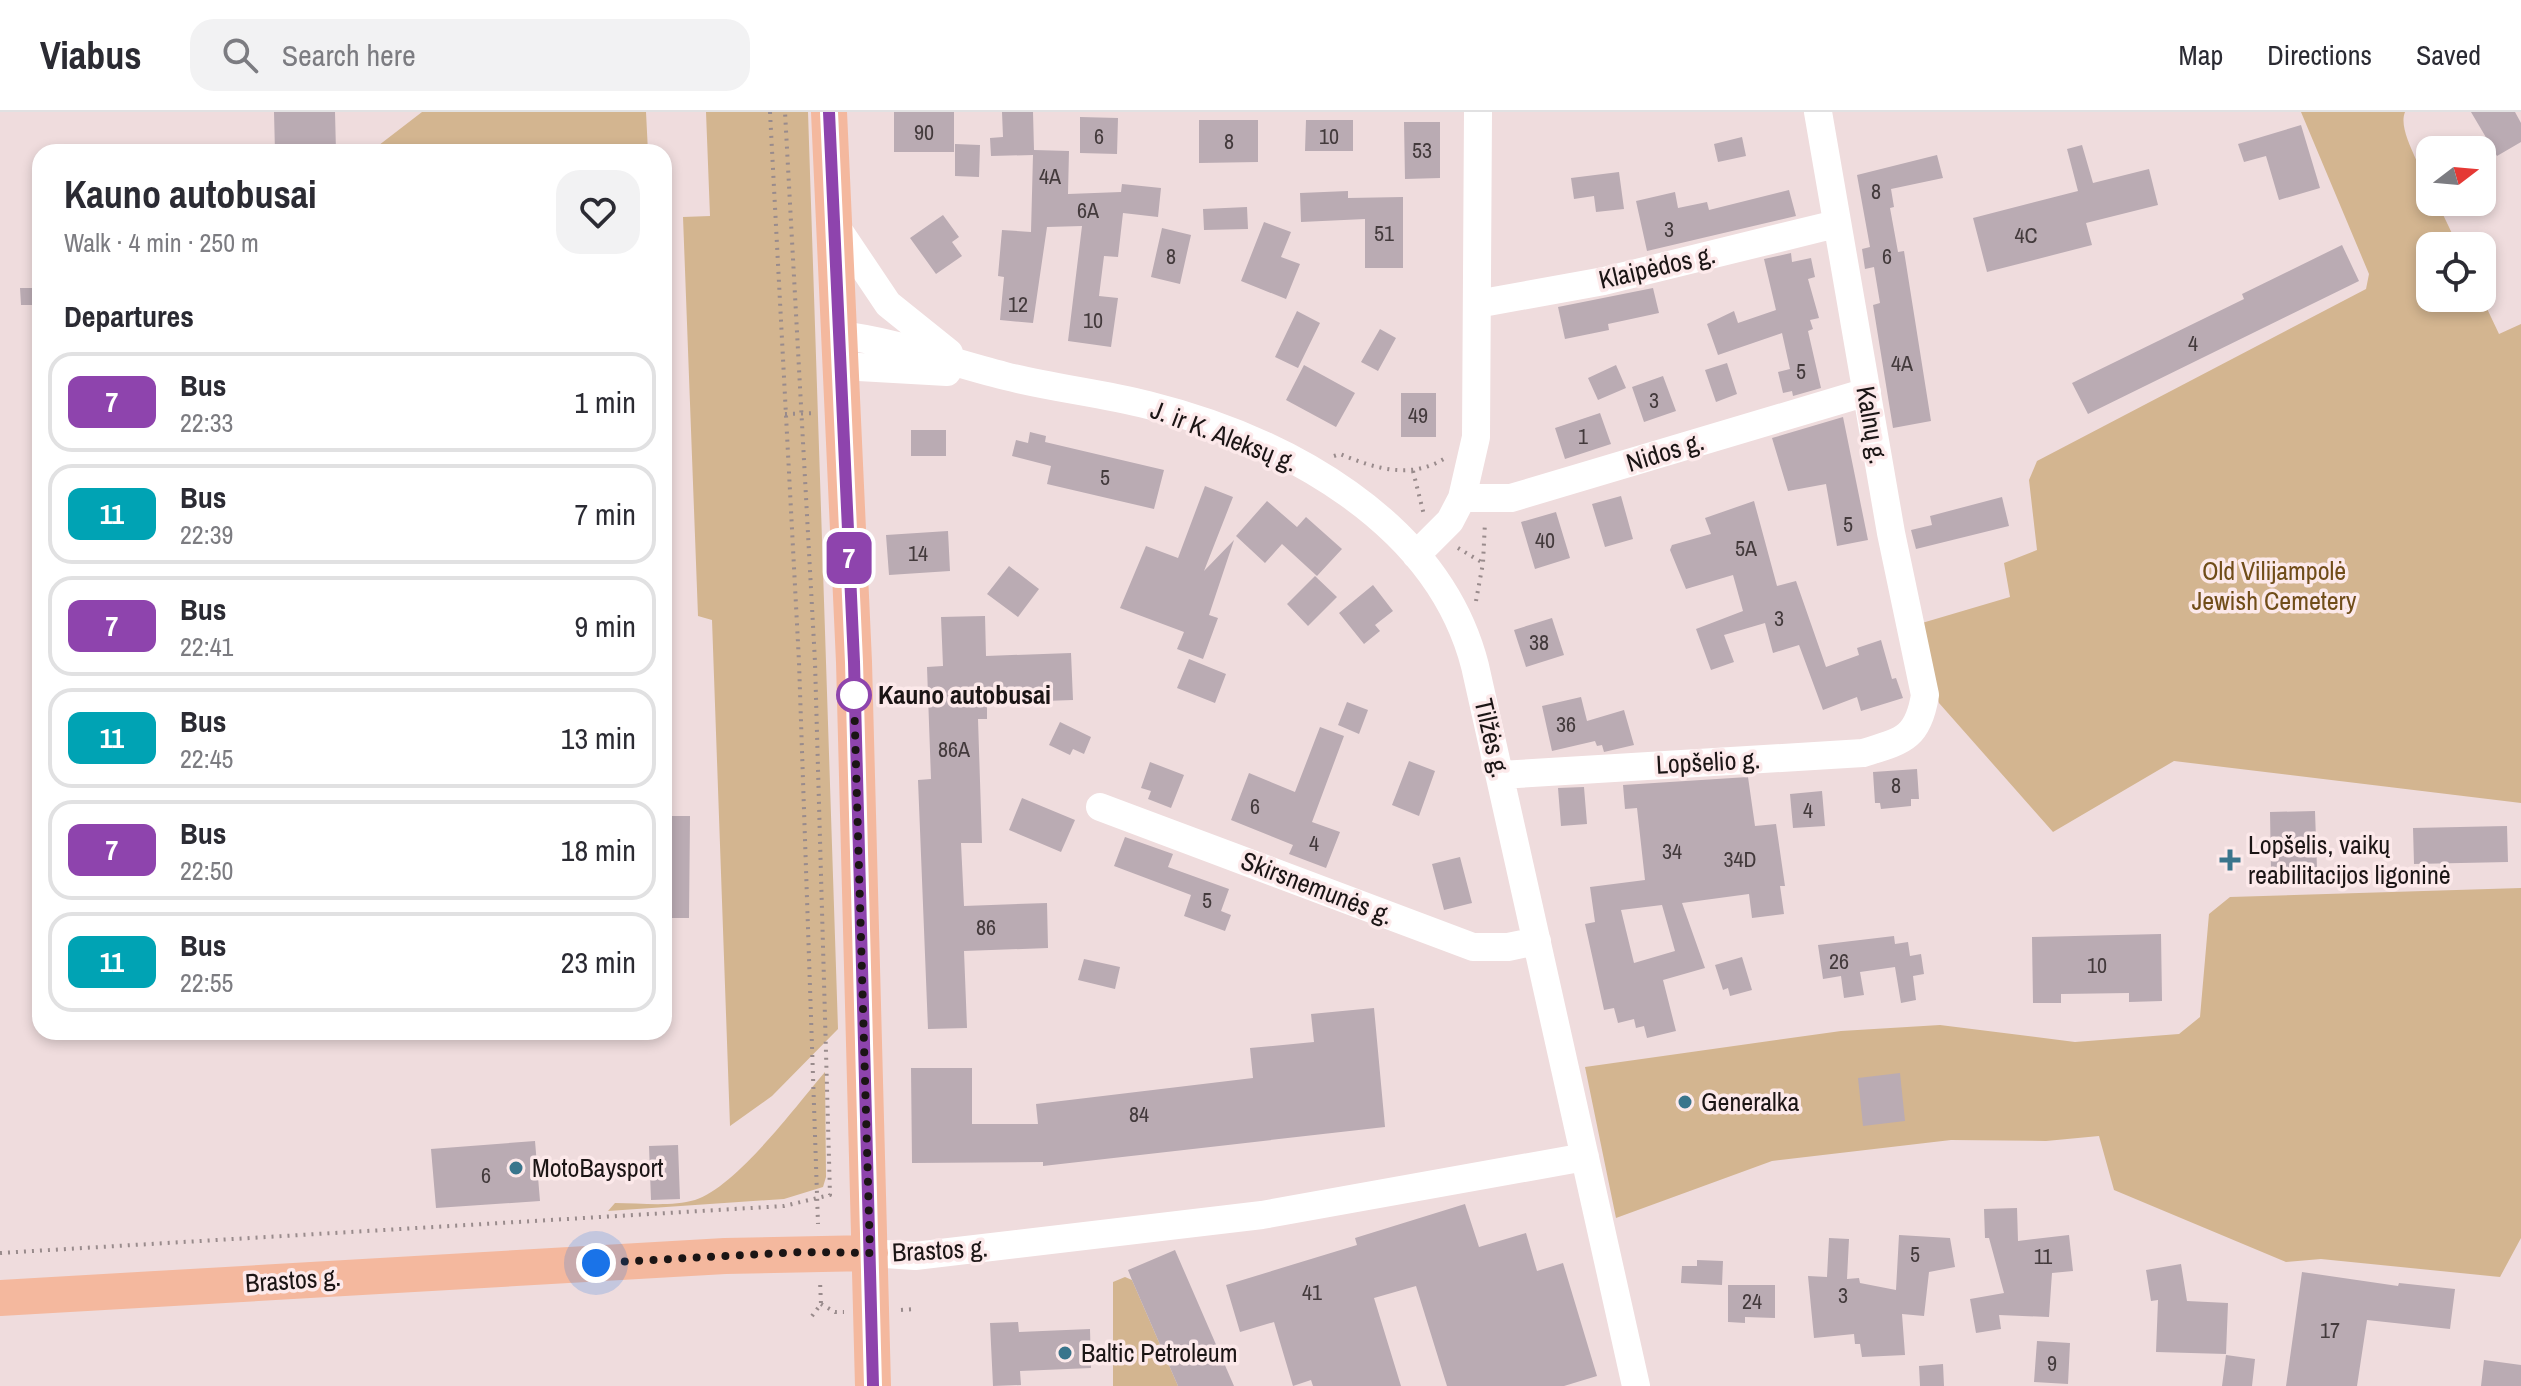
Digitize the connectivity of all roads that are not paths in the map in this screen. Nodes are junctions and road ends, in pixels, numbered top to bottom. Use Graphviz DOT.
graph roads {
  1 [pos="829,112"];
  2 [pos="1478,112"];
  3 [pos="1818,112"];
  4 [pos="1836,224"];
  5 [pos="835,225"];
  6 [pos="1477,304"];
  7 [pos="840,351"];
  8 [pos="962,363"];
  9 [pos="1004,376"];
  10 [pos="1867,392"];
  11 [pos="1474,498"];
  12 [pos="1416,555"];
  13 [pos="1912,734"];
  14 [pos="1500,775"];
  15 [pos="1100,807"];
  16 [pos="1537,941"];
  17 [pos="1585,1157"];
  18 [pos="870,1253"];
  19 [pos="0,1298"];
  20 [pos="873,1386"];
  21 [pos="1636,1386"];
  1 -- 5 [label="main road"];
  2 -- 6 [label="street"];
  3 -- 4 [label="street, Kalnų g."];
  4 -- 6 [label="street, Klaipėdos g."];
  4 -- 10 [label="street, Kalnų g."];
  5 -- 7 [label="main road"];
  5 -- 8 [label="street, J. ir K. Aleksų g."];
  6 -- 11 [label="street"];
  7 -- 8 [label="street, J. ir K. Aleksų g."];
  7 -- 9 [label="street, J. ir K. Aleksų g."];
  7 -- 18 [label="main road"];
  8 -- 9 [label="street, J. ir K. Aleksų g."];
  9 -- 12 [label="street, J. ir K. Aleksų g."];
  10 -- 11 [label="street, Nidos g."];
  10 -- 13 [label="street, Kalnų g."];
  11 -- 12 [label="street"];
  12 -- 14 [label="street, Tilžės g."];
  13 -- 14 [label="street, Lopšelio g."];
  14 -- 16 [label="street, Tilžės g."];
  15 -- 16 [label="street, Skirsnemunės g."];
  16 -- 17 [label="street, Tilžės g."];
  17 -- 18 [label="street, Brastos g."];
  17 -- 21 [label="street, Tilžės g."];
  18 -- 19 [label="main road, Brastos g."];
  18 -- 20 [label="main road"];
}
